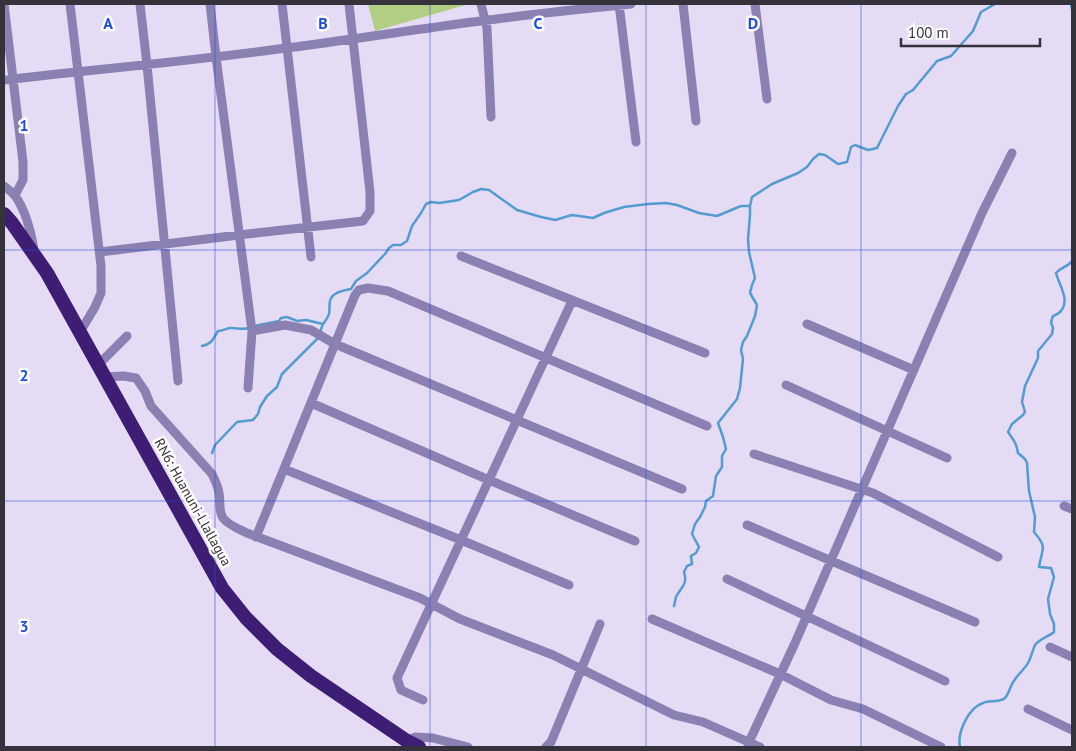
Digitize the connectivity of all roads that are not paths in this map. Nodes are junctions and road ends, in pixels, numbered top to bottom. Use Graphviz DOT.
graph roads {
  1 [pos="4,4"];
  2 [pos="70,4"];
  3 [pos="140,4"];
  4 [pos="210,4"];
  5 [pos="282,4"];
  6 [pos="349,4"];
  7 [pos="482,4"];
  8 [pos="620,4"];
  9 [pos="631,4"];
  10 [pos="683,4"];
  11 [pos="755,4"];
  12 [pos="485,20"];
  13 [pos="352,38"];
  14 [pos="287,48"];
  15 [pos="216,57"];
  16 [pos="147,65"];
  17 [pos="78,71"];
  18 [pos="8,79"];
  19 [pos="766,98"];
  20 [pos="491,116"];
  21 [pos="696,121"];
  22 [pos="636,142"];
  23 [pos="1012,154"];
  24 [pos="4,186"];
  25 [pos="15,195"];
  26 [pos="4,214"];
  27 [pos="308,227"];
  28 [pos="239,235"];
  29 [pos="165,244"];
  30 [pos="100,252"];
  31 [pos="35,255"];
  32 [pos="460,256"];
  33 [pos="311,257"];
  34 [pos="572,301"];
  35 [pos="807,324"];
  36 [pos="252,331"];
  37 [pos="80,332"];
  38 [pos="127,336"];
  39 [pos="335,344"];
  40 [pos="705,353"];
  41 [pos="545,357"];
  42 [pos="914,370"];
  43 [pos="102,371"];
  44 [pos="178,381"];
  45 [pos="786,385"];
  46 [pos="248,388"];
  47 [pos="311,403"];
  48 [pos="517,420"];
  49 [pos="707,426"];
  50 [pos="887,431"];
  51 [pos="754,454"];
  52 [pos="947,458"];
  53 [pos="284,469"];
  54 [pos="489,480"];
  55 [pos="682,489"];
  56 [pos="862,489"];
  57 [pos="746,525"];
  58 [pos="256,537"];
  59 [pos="461,540"];
  60 [pos="635,541"];
  61 [pos="998,557"];
  62 [pos="831,560"];
  63 [pos="727,579"];
  64 [pos="570,585"];
  65 [pos="431,604"];
  66 [pos="807,616"];
  67 [pos="652,619"];
  68 [pos="975,622"];
  69 [pos="600,624"];
  70 [pos="1050,647"];
  71 [pos="1072,657"];
  72 [pos="581,669"];
  73 [pos="780,674"];
  74 [pos="945,681"];
  75 [pos="423,700"];
  76 [pos="1028,709"];
  77 [pos="1072,730"];
  78 [pos="413,744"];
  79 [pos="748,744"];
  80 [pos="468,747"];
  81 [pos="546,747"];
  82 [pos="760,747"];
  83 [pos="941,747"];
  1 -- 18 [label="street"];
  2 -- 17 [label="street"];
  3 -- 16 [label="street"];
  4 -- 15 [label="street"];
  5 -- 14 [label="street"];
  6 -- 13 [label="street"];
  7 -- 12 [label="street"];
  8 -- 9 [label="street"];
  8 -- 12 [label="street"];
  8 -- 22 [label="street"];
  10 -- 21 [label="street"];
  11 -- 19 [label="street"];
  12 -- 13 [label="street"];
  12 -- 20 [label="street"];
  13 -- 14 [label="street"];
  13 -- 27 [label="street"];
  14 -- 15 [label="street"];
  14 -- 27 [label="street"];
  15 -- 16 [label="street"];
  15 -- 28 [label="street"];
  16 -- 17 [label="street"];
  16 -- 29 [label="street"];
  17 -- 18 [label="street"];
  17 -- 30 [label="street"];
  18 -- 25 [label="street"];
  23 -- 42 [label="street"];
  24 -- 25 [label="street"];
  25 -- 31 [label="street"];
  26 -- 31 [label="highway, RN6: Huanuni-Llallagua"];
  27 -- 28 [label="street"];
  27 -- 33 [label="street"];
  28 -- 29 [label="street"];
  28 -- 36 [label="street"];
  29 -- 30 [label="street"];
  29 -- 44 [label="street"];
  30 -- 37 [label="street"];
  31 -- 37 [label="highway, RN6: Huanuni-Llallagua"];
  32 -- 34 [label="street"];
  34 -- 40 [label="street"];
  34 -- 41 [label="street"];
  35 -- 42 [label="street"];
  36 -- 39 [label="street"];
  36 -- 46 [label="street"];
  37 -- 43 [label="highway, RN6: Huanuni-Llallagua"];
  38 -- 43 [label="street"];
  39 -- 41 [label="street"];
  39 -- 47 [label="street"];
  39 -- 48 [label="street"];
  41 -- 48 [label="street"];
  41 -- 49 [label="street"];
  42 -- 50 [label="street"];
  43 -- 58 [label="street"];
  43 -- 78 [label="highway, RN6: Huanuni-Llallagua"];
  45 -- 50 [label="street"];
  47 -- 53 [label="street"];
  47 -- 54 [label="street"];
  48 -- 54 [label="street"];
  48 -- 55 [label="street"];
  50 -- 52 [label="street"];
  50 -- 56 [label="street"];
  51 -- 56 [label="street"];
  53 -- 58 [label="street"];
  53 -- 59 [label="street"];
  54 -- 59 [label="street"];
  54 -- 60 [label="street"];
  56 -- 61 [label="street"];
  56 -- 62 [label="street"];
  57 -- 62 [label="street"];
  58 -- 65 [label="street"];
  59 -- 64 [label="street"];
  59 -- 65 [label="street"];
  62 -- 66 [label="street"];
  62 -- 68 [label="street"];
  63 -- 66 [label="street"];
  65 -- 72 [label="street"];
  65 -- 75 [label="street"];
  66 -- 73 [label="street"];
  66 -- 74 [label="street"];
  67 -- 73 [label="street"];
  69 -- 72 [label="street"];
  70 -- 71 [label="street"];
  72 -- 79 [label="street"];
  72 -- 81 [label="street"];
  73 -- 79 [label="street"];
  73 -- 83 [label="street"];
  76 -- 77 [label="street"];
  78 -- 80 [label="street"];
  79 -- 82 [label="street"];
}
